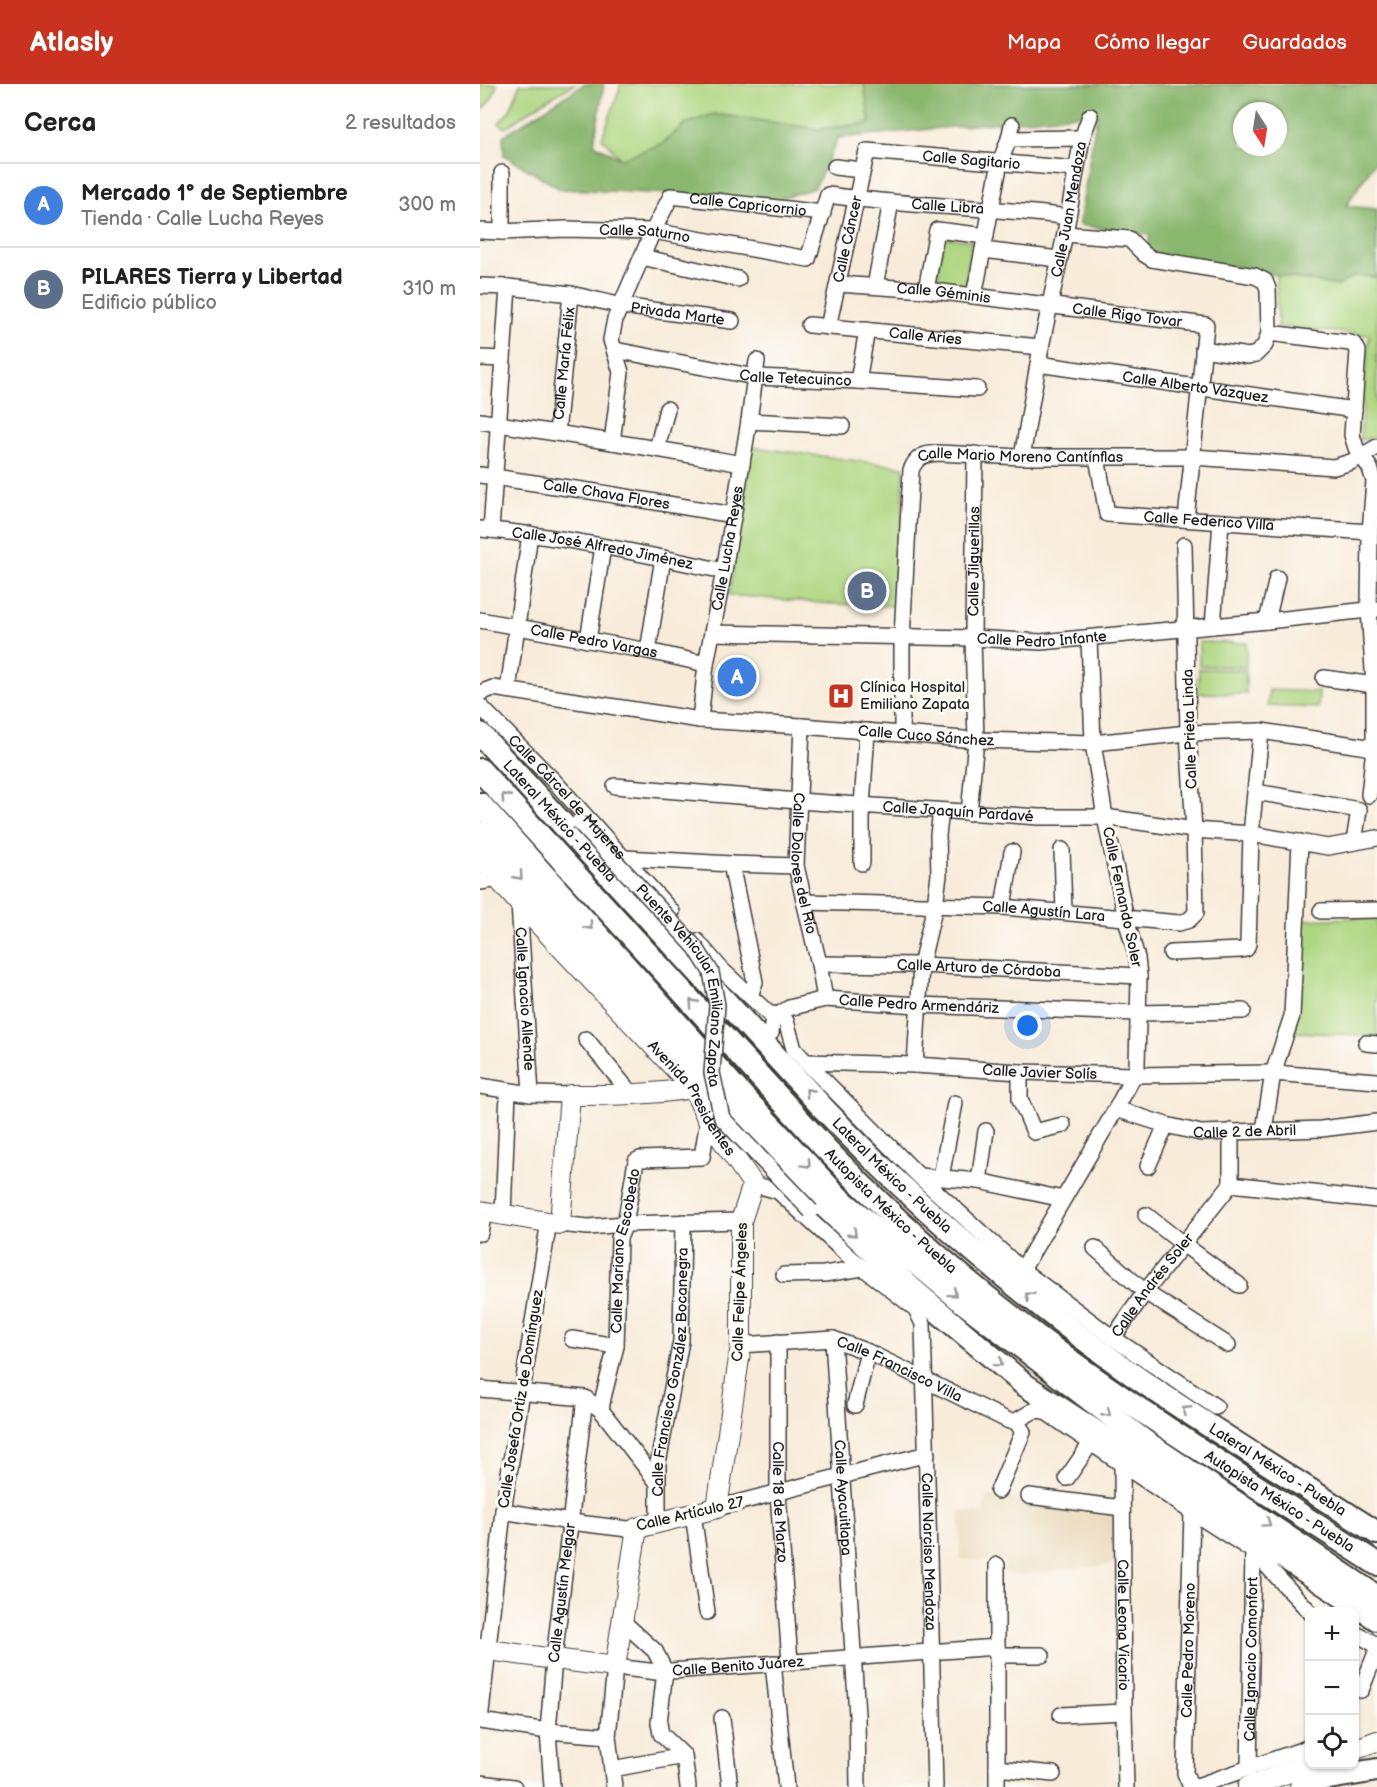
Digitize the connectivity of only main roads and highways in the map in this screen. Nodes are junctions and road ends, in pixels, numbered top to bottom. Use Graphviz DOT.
graph roads {
  1 [pos="480,734"];
  2 [pos="480,770"];
  3 [pos="480,804"];
  4 [pos="480,833"];
  5 [pos="480,858"];
  6 [pos="490,880"];
  7 [pos="693,1088"];
  8 [pos="753,1184"];
  9 [pos="489,1212"];
  10 [pos="717,1508"];
  11 [pos="1377,1533"];
  12 [pos="1288,1560"];
  13 [pos="1377,1564"];
  14 [pos="1377,1597"];
  15 [pos="1344,1607"];
  16 [pos="1359,1618"];
  17 [pos="1377,1619"];
  18 [pos="1377,1631"];
  19 [pos="484,1650"];
  20 [pos="615,1666"];
  21 [pos="1377,1741"];
  22 [pos="1359,1748"];
  23 [pos="1377,1762"];
  24 [pos="1377,1770"];
  25 [pos="1321,1771"];
  26 [pos="1248,1778"];
  27 [pos="1300,1787"];
  11 -- 1 [label="highway, Lateral México - Puebla, one-way"];
  13 -- 2 [label="highway, Autopista México - Puebla, one-way"];
  3 -- 14 [label="highway, Autopista México - Puebla, one-way"];
  4 -- 12 [label="highway, one-way"];
  5 -- 6 [label="main road, Avenida Presidentes"];
  6 -- 7 [label="main road, Avenida Presidentes"];
  7 -- 8 [label="main road, Avenida Presidentes"];
  7 -- 9 [label="main road, Calle Josefa Ortiz de Domínguez"];
  8 -- 10 [label="main road, Calle Felipe Ángeles"];
  10 -- 20 [label="main road, Calle Artículo 27"];
  12 -- 15 [label="main road"];
  12 -- 17 [label="highway"];
  16 -- 18 [label="main road"];
  19 -- 20 [label="main road, Calle Benito Juárez"];
  21 -- 22 [label="main road"];
  23 -- 25 [label="main road"];
  24 -- 25 [label="highway"];
  25 -- 26 [label="main road"];
  25 -- 27 [label="main road"];
}
